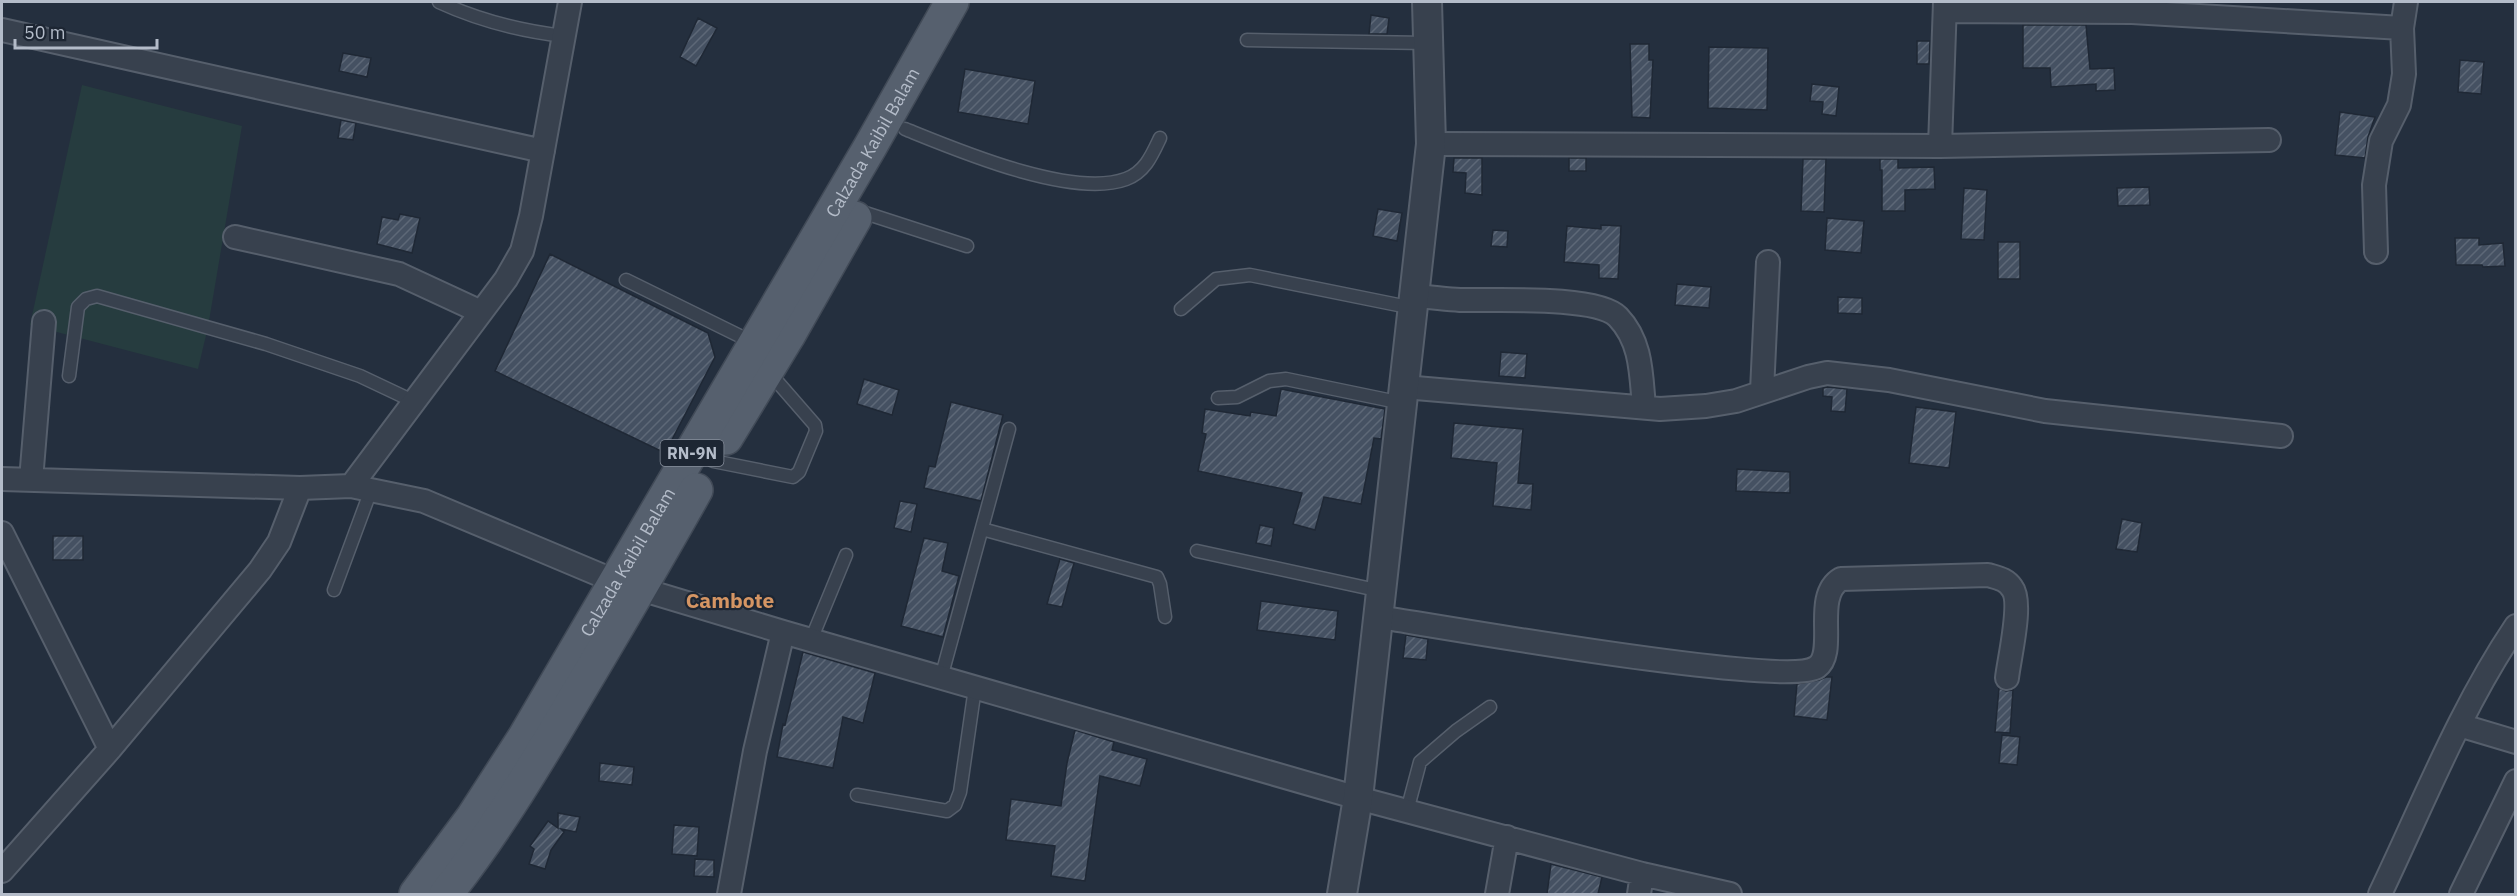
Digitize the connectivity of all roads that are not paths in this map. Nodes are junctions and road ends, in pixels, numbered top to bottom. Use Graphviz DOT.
graph roads {
  1 [pos="439,2"];
  2 [pos="570,2"];
  3 [pos="952,2"];
  4 [pos="977,2"];
  5 [pos="1427,2"];
  6 [pos="2406,2"];
  7 [pos="1946,6"];
  8 [pos="2402,28"];
  9 [pos="2,30"];
  10 [pos="564,36"];
  11 [pos="1247,40"];
  12 [pos="1427,43"];
  13 [pos="905,129"];
  14 [pos="1160,138"];
  15 [pos="2270,140"];
  16 [pos="1431,144"];
  17 [pos="1940,146"];
  18 [pos="543,151"];
  19 [pos="859,212"];
  20 [pos="235,237"];
  21 [pos="967,246"];
  22 [pos="2376,252"];
  23 [pos="1768,262"];
  24 [pos="626,280"];
  25 [pos="1414,302"];
  26 [pos="1181,309"];
  27 [pos="481,312"];
  28 [pos="44,322"];
  29 [pos="762,357"];
  30 [pos="69,376"];
  31 [pos="1762,392"];
  32 [pos="1403,395"];
  33 [pos="1218,398"];
  34 [pos="415,402"];
  35 [pos="1644,407"];
  36 [pos="1009,429"];
  37 [pos="2281,435"];
  38 [pos="713,460"];
  39 [pos="2,479"];
  40 [pos="32,480"];
  41 [pos="300,488"];
  42 [pos="361,488"];
  43 [pos="982,529"];
  44 [pos="2,533"];
  45 [pos="1197,551"];
  46 [pos="846,555"];
  47 [pos="628,585"];
  48 [pos="334,590"];
  49 [pos="1380,604"];
  50 [pos="1165,616"];
  51 [pos="2516,626"];
  52 [pos="783,632"];
  53 [pos="811,640"];
  54 [pos="941,678"];
  55 [pos="2007,678"];
  56 [pos="975,688"];
  57 [pos="1490,707"];
  58 [pos="2459,725"];
  59 [pos="2516,742"];
  60 [pos="110,749"];
  61 [pos="2516,781"];
  62 [pos="857,795"];
  63 [pos="1358,798"];
  64 [pos="1407,811"];
  65 [pos="1507,837"];
  66 [pos="2,871"];
  67 [pos="1640,884"];
  68 [pos="416,894"];
  69 [pos="446,894"];
  70 [pos="729,894"];
  71 [pos="1342,894"];
  72 [pos="1497,894"];
  73 [pos="1730,894"];
  74 [pos="2380,894"];
  75 [pos="2461,894"];
  1 -- 10 [label="lane"];
  2 -- 10 [label="street"];
  3 -- 29 [label="main road, Calzada Kaibil Balam / RN-9N"];
  4 -- 13 [label="main road, Calzada Kaibil Balam / RN-9N"];
  5 -- 12 [label="street"];
  6 -- 8 [label="street"];
  7 -- 8 [label="street"];
  7 -- 17 [label="street"];
  8 -- 22 [label="street"];
  9 -- 18 [label="street"];
  10 -- 18 [label="street"];
  11 -- 12 [label="lane"];
  12 -- 16 [label="street"];
  13 -- 14 [label="lane"];
  13 -- 19 [label="main road, Calzada Kaibil Balam / RN-9N"];
  15 -- 17 [label="street"];
  16 -- 17 [label="street"];
  16 -- 25 [label="street"];
  18 -- 27 [label="street"];
  19 -- 21 [label="lane"];
  19 -- 29 [label="main road, Calzada Kaibil Balam / RN-9N"];
  20 -- 27 [label="street"];
  23 -- 31 [label="street"];
  24 -- 29 [label="lane"];
  25 -- 26 [label="lane"];
  25 -- 32 [label="street"];
  25 -- 35 [label="street"];
  27 -- 34 [label="street"];
  28 -- 40 [label="street"];
  29 -- 38 [label="main road, Calzada Kaibil Balam / RN-9N"];
  29 -- 38 [label="lane"];
  29 -- 47 [label="main road, Calzada Kaibil Balam / RN-9N"];
  30 -- 34 [label="lane"];
  31 -- 35 [label="street"];
  31 -- 37 [label="street"];
  32 -- 33 [label="lane"];
  32 -- 35 [label="street"];
  32 -- 49 [label="street"];
  34 -- 42 [label="street"];
  36 -- 43 [label="lane"];
  38 -- 47 [label="main road, Calzada Kaibil Balam / RN-9N"];
  39 -- 40 [label="street"];
  40 -- 41 [label="street"];
  41 -- 42 [label="street"];
  41 -- 60 [label="street"];
  42 -- 47 [label="street"];
  42 -- 48 [label="lane"];
  43 -- 50 [label="lane"];
  43 -- 54 [label="lane"];
  44 -- 60 [label="street"];
  45 -- 49 [label="lane"];
  46 -- 53 [label="lane"];
  47 -- 52 [label="street"];
  47 -- 68 [label="main road, Calzada Kaibil Balam / RN-9N"];
  47 -- 69 [label="main road, Calzada Kaibil Balam / RN-9N"];
  49 -- 55 [label="street"];
  49 -- 63 [label="street"];
  51 -- 58 [label="street"];
  52 -- 53 [label="street"];
  52 -- 70 [label="street"];
  53 -- 54 [label="street"];
  54 -- 56 [label="street"];
  56 -- 62 [label="lane"];
  56 -- 63 [label="street"];
  57 -- 64 [label="lane"];
  58 -- 59 [label="street"];
  58 -- 74 [label="street"];
  60 -- 66 [label="street"];
  61 -- 75 [label="street"];
  63 -- 64 [label="street"];
  63 -- 71 [label="street"];
  64 -- 65 [label="street"];
  65 -- 67 [label="street"];
  65 -- 72 [label="street"];
  67 -- 73 [label="street"];
}
